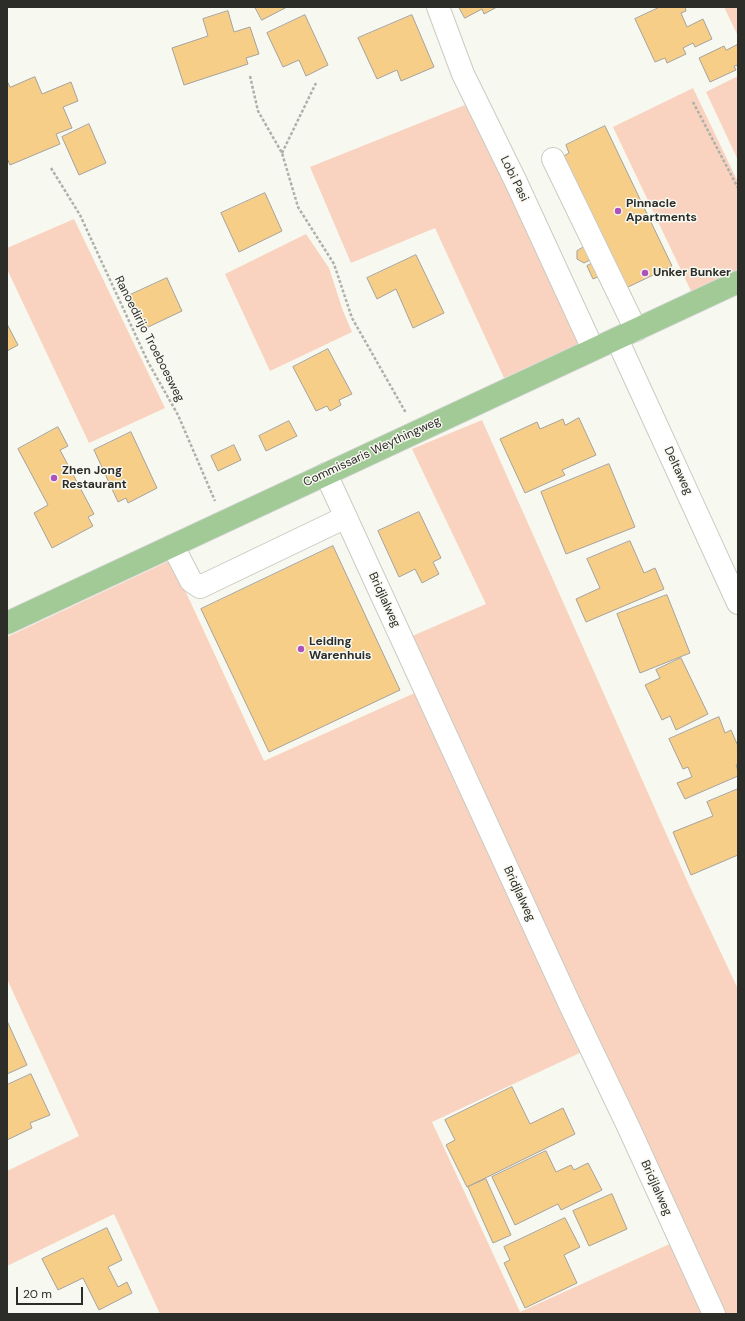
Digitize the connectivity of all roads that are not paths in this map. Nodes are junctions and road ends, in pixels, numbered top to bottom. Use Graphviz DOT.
graph roads {
  1 [pos="438,7"];
  2 [pos="553,159"];
  3 [pos="738,282"];
  4 [pos="626,334"];
  5 [pos="593,349"];
  6 [pos="326,474"];
  7 [pos="346,518"];
  8 [pos="173,546"];
  9 [pos="738,603"];
  10 [pos="7,623"];
  11 [pos="714,1314"];
  1 -- 5 [label="street, Lobi Pasi"];
  2 -- 4 [label="street, Deltaweg"];
  3 -- 4 [label="main road, Commissaris Weythingweg"];
  4 -- 5 [label="main road, Commissaris Weythingweg"];
  4 -- 9 [label="street, Deltaweg"];
  5 -- 6 [label="main road, Commissaris Weythingweg"];
  6 -- 7 [label="street, Bridjlalweg"];
  6 -- 8 [label="main road, Commissaris Weythingweg"];
  7 -- 8 [label="street"];
  7 -- 11 [label="street, Bridjlalweg"];
  8 -- 10 [label="main road, Commissaris Weythingweg"];
}
